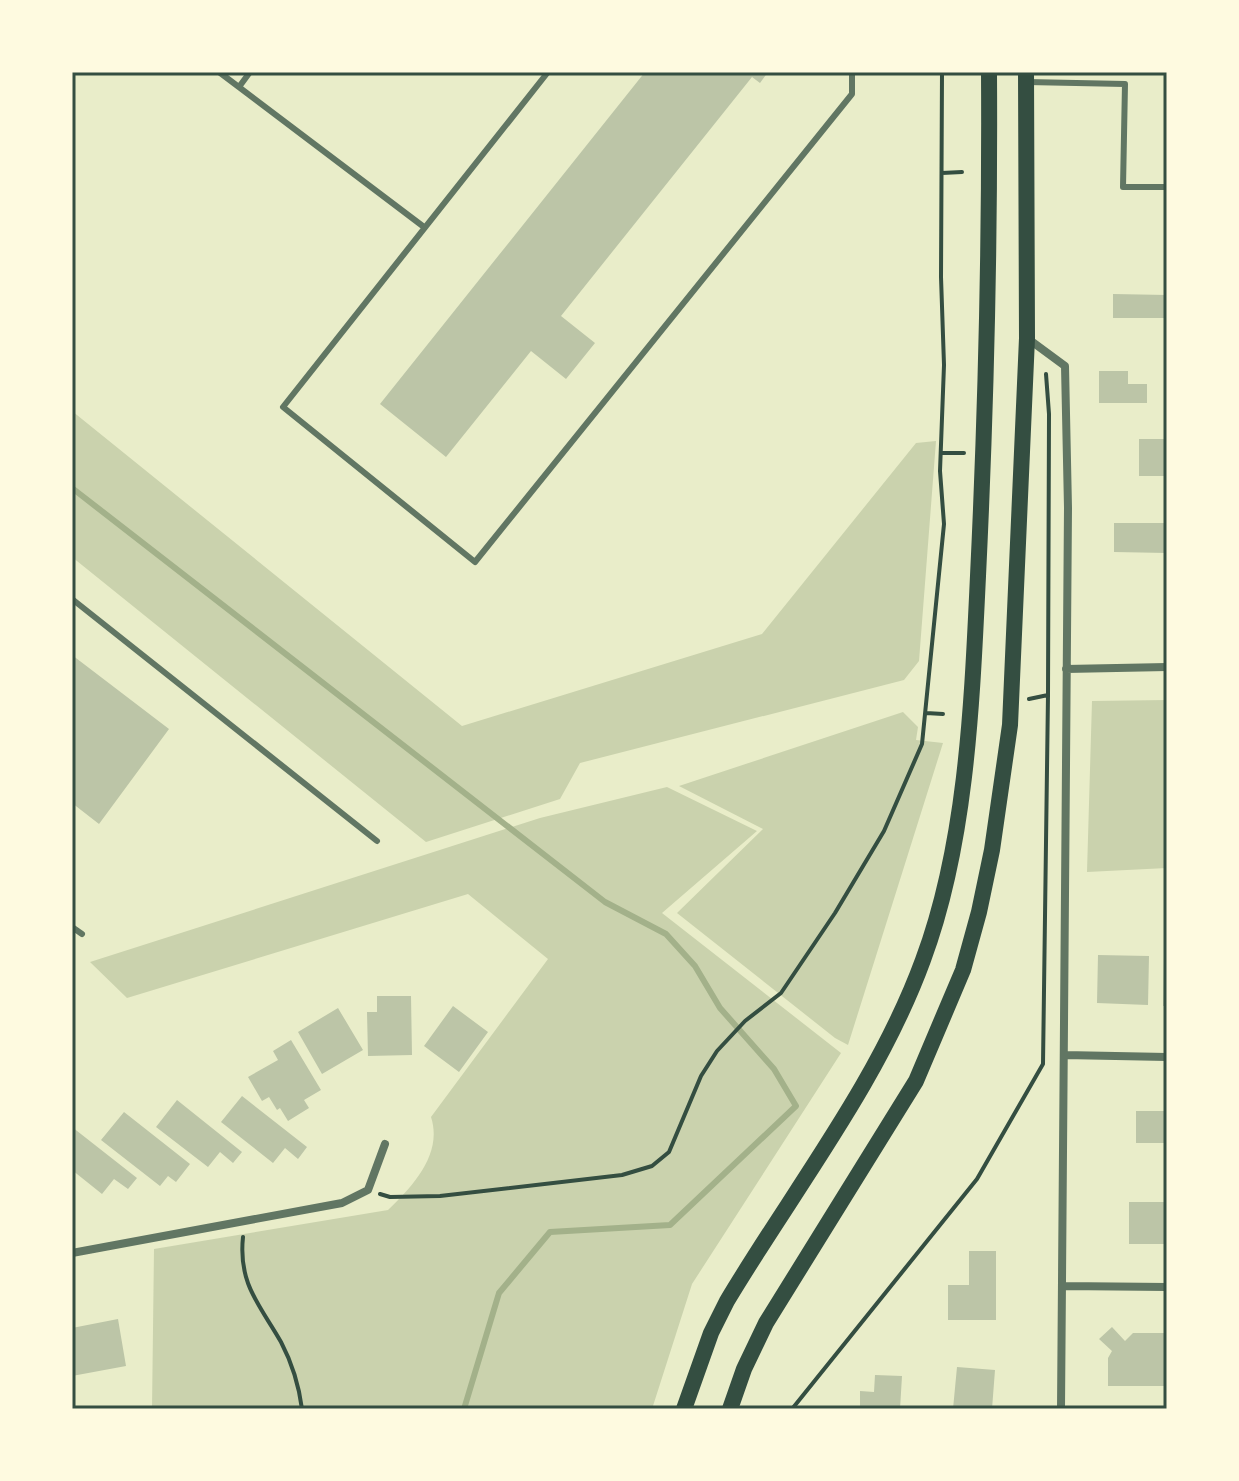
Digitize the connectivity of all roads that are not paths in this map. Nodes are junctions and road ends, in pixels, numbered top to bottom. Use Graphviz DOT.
graph roads {
  1 [pos="219,72"];
  2 [pos="250,72"];
  3 [pos="548,72"];
  4 [pos="852,72"];
  5 [pos="989,72"];
  6 [pos="1026,77"];
  7 [pos="239,87"];
  8 [pos="1167,187"];
  9 [pos="424,227"];
  10 [pos="1027,338"];
  11 [pos="72,599"];
  12 [pos="1167,667"];
  13 [pos="1066,669"];
  14 [pos="377,841"];
  15 [pos="72,927"];
  16 [pos="82,934"];
  17 [pos="1064,1055"];
  18 [pos="1167,1057"];
  19 [pos="385,1144"];
  20 [pos="72,1253"];
  21 [pos="1062,1286"];
  22 [pos="1167,1287"];
  23 [pos="684,1409"];
  24 [pos="730,1409"];
  25 [pos="1061,1409"];
  1 -- 7 [label="lane"];
  2 -- 7 [label="lane"];
  3 -- 9 [label="lane"];
  4 -- 9 [label="lane"];
  5 -- 23 [label="main road"];
  6 -- 8 [label="lane"];
  6 -- 10 [label="main road"];
  7 -- 9 [label="lane"];
  10 -- 13 [label="street"];
  10 -- 24 [label="main road"];
  11 -- 14 [label="lane"];
  12 -- 13 [label="street"];
  13 -- 17 [label="street"];
  15 -- 16 [label="lane"];
  17 -- 18 [label="street"];
  17 -- 21 [label="street"];
  19 -- 20 [label="street"];
  21 -- 22 [label="street"];
  21 -- 25 [label="street"];
}
